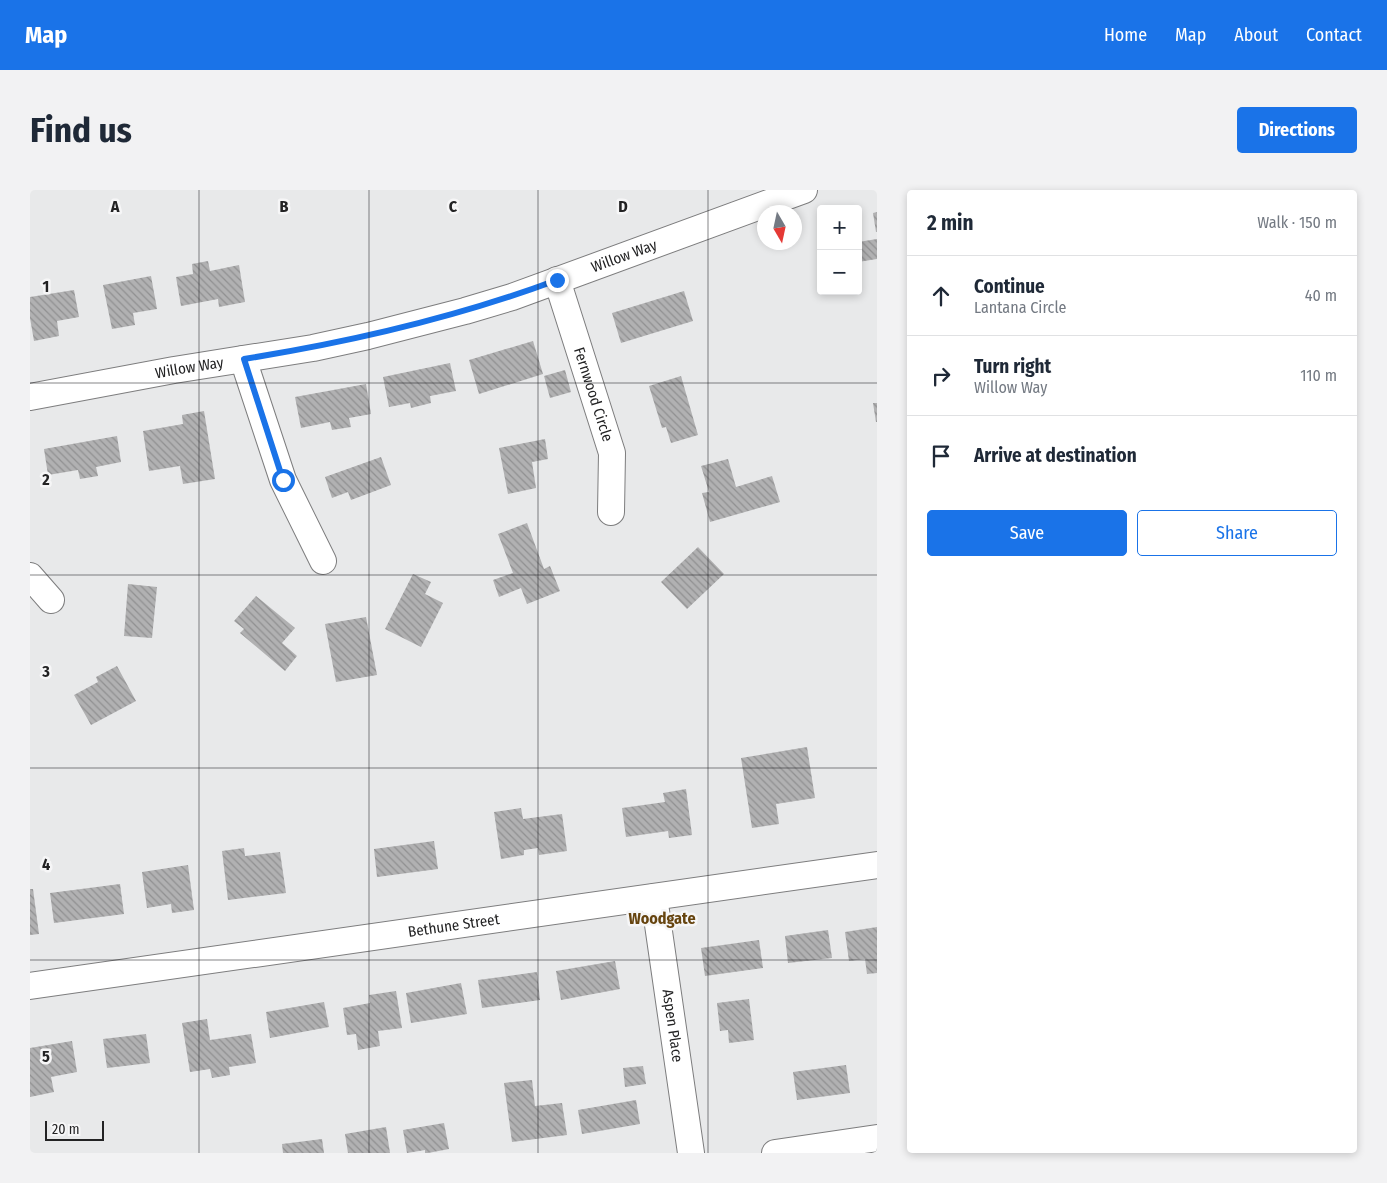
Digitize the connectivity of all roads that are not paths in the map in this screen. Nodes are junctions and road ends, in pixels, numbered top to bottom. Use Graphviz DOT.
graph roads {
  1 [pos="804,190"];
  2 [pos="557,280"];
  3 [pos="244,359"];
  4 [pos="30,397"];
  5 [pos="611,512"];
  6 [pos="323,561"];
  7 [pos="30,576"];
  8 [pos="51,600"];
  9 [pos="877,865"];
  10 [pos="654,897"];
  11 [pos="30,986"];
  12 [pos="877,1138"];
  13 [pos="691,1153"];
  14 [pos="775,1153"];
  1 -- 2 [label="street, Willow Way"];
  2 -- 3 [label="street, Willow Way"];
  2 -- 5 [label="street, Fernwood Circle"];
  3 -- 4 [label="street, Willow Way"];
  3 -- 6 [label="street"];
  7 -- 8 [label="street"];
  9 -- 10 [label="street, Bethune Street"];
  10 -- 11 [label="street, Bethune Street"];
  10 -- 13 [label="street, Aspen Place"];
  12 -- 14 [label="street"];
}
